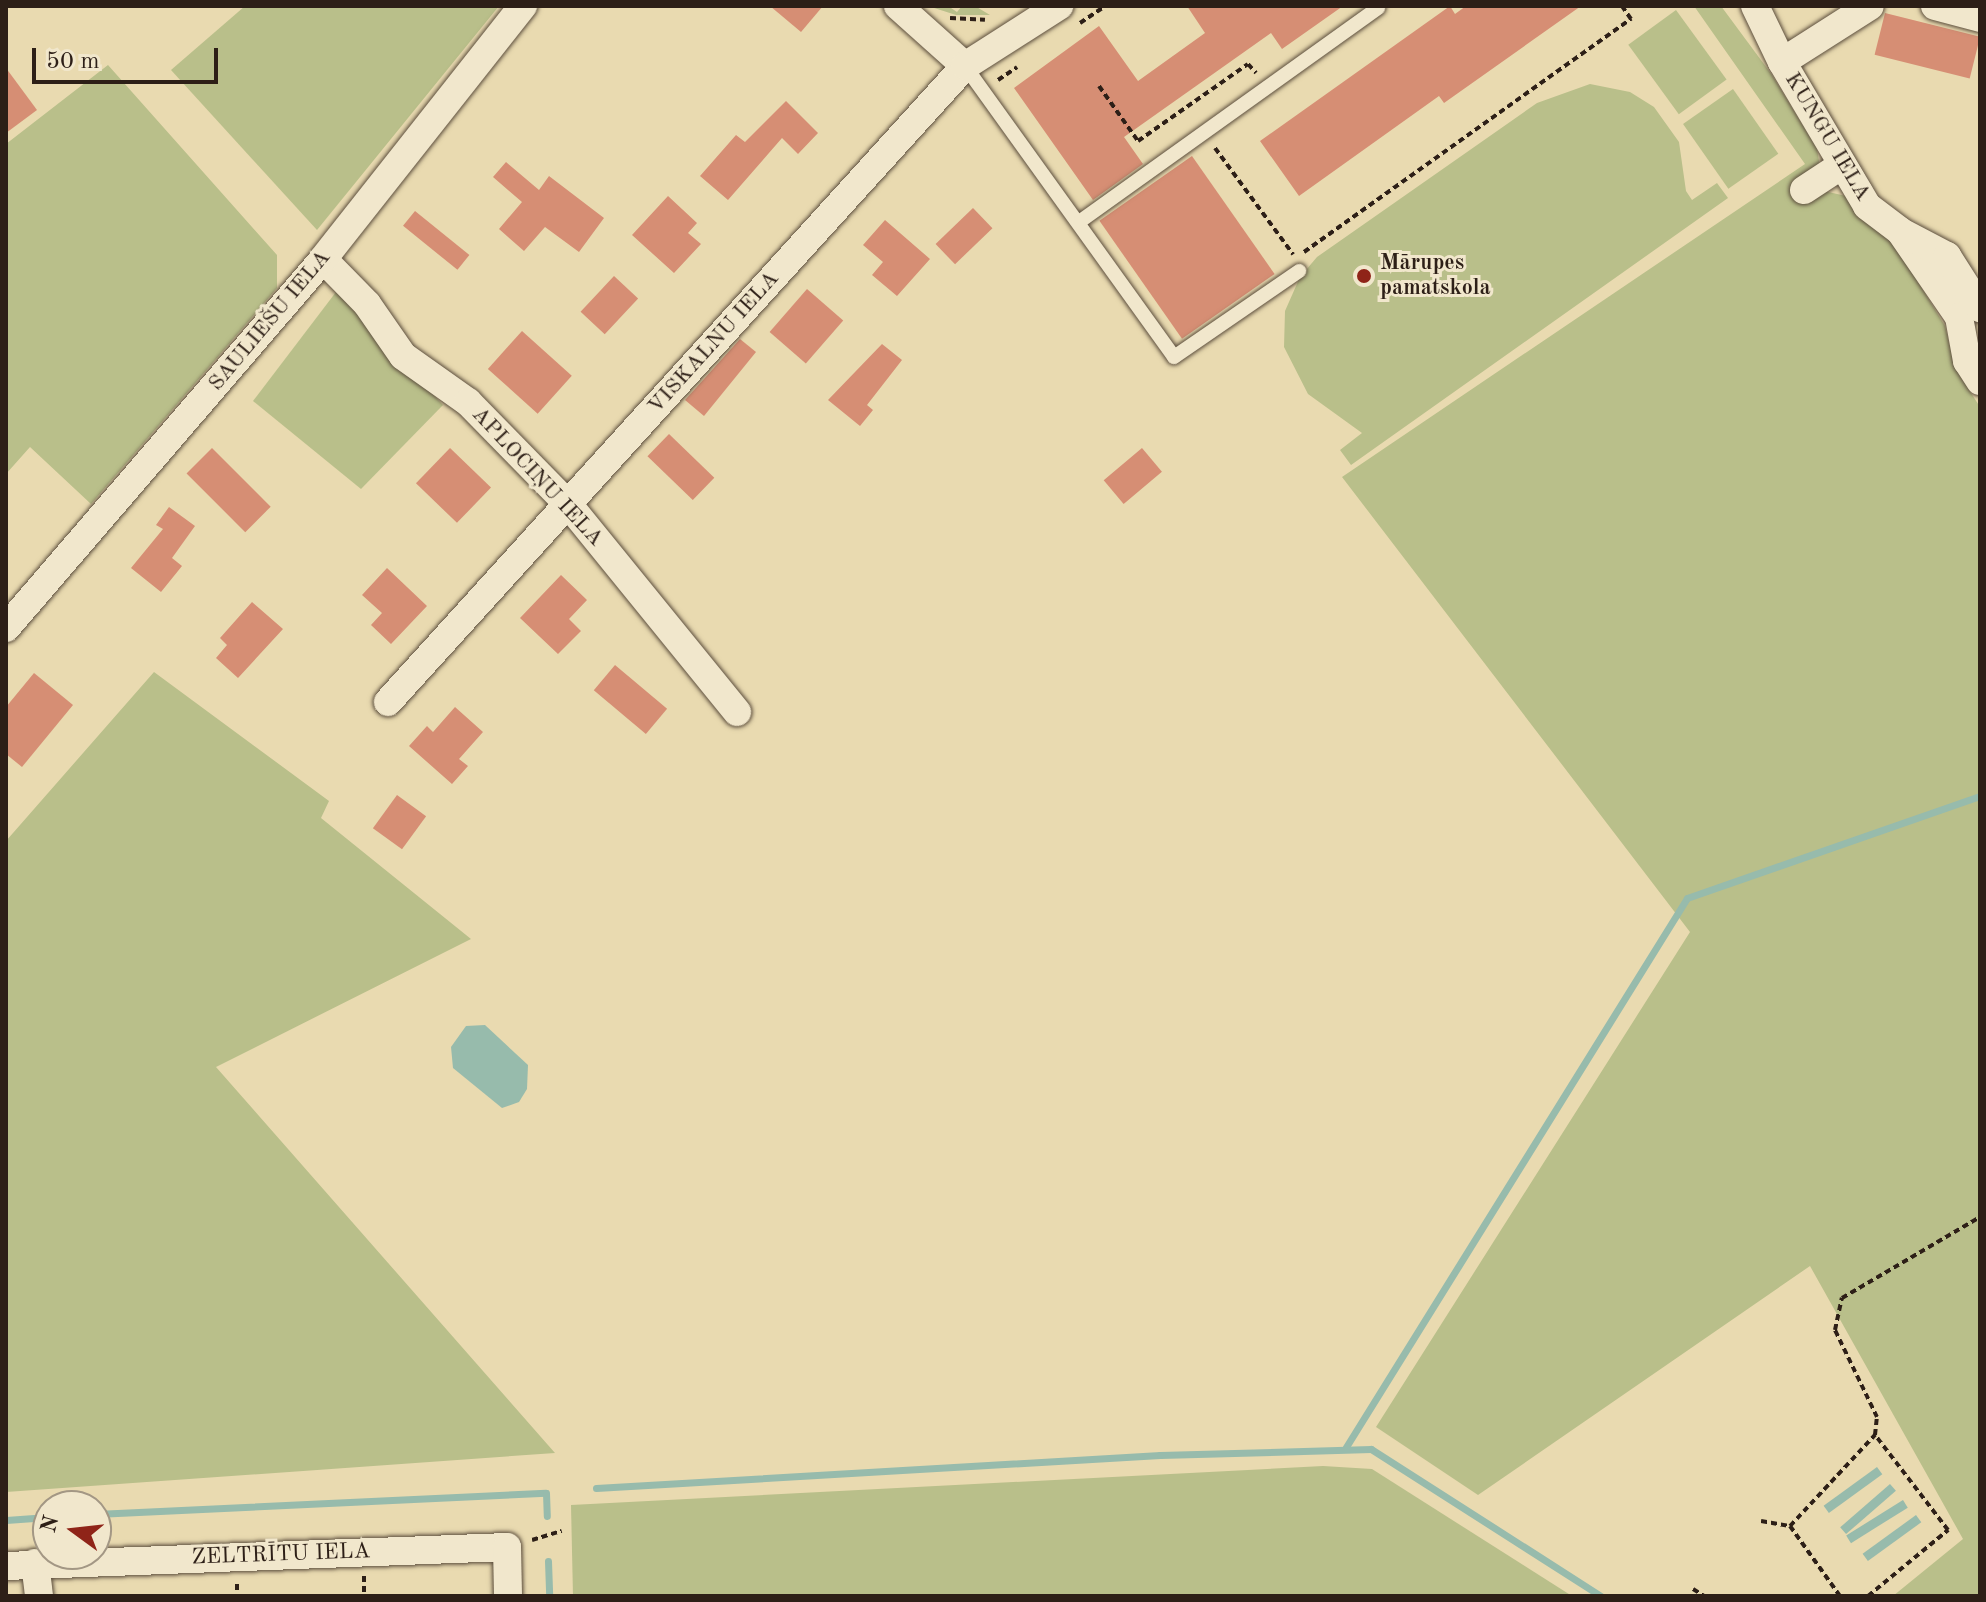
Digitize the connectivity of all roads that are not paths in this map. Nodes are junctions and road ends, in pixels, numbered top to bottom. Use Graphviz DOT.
graph roads {
  1 [pos="523,6"];
  2 [pos="898,6"];
  3 [pos="1059,6"];
  4 [pos="1755,6"];
  5 [pos="1870,6"];
  6 [pos="1935,6"];
  7 [pos="1378,8"];
  8 [pos="1980,18"];
  9 [pos="1782,62"];
  10 [pos="965,66"];
  11 [pos="1842,165"];
  12 [pos="1804,190"];
  13 [pos="1079,222"];
  14 [pos="1900,231"];
  15 [pos="323,259"];
  16 [pos="1299,271"];
  17 [pos="1980,308"];
  18 [pos="1980,381"];
  19 [pos="568,504"];
  20 [pos="6,628"];
  21 [pos="388,702"];
  22 [pos="737,712"];
  23 [pos="112,1560"];
  24 [pos="32,1563"];
  25 [pos="6,1566"];
  26 [pos="36,1570"];
  27 [pos="39,1596"];
  28 [pos="508,1596"];
  1 -- 15 [label="street, SAULIEŠU IELA"];
  2 -- 10 [label="street"];
  3 -- 10 [label="street, VISKALNU IELA"];
  4 -- 9 [label="street, KUNGU IELA"];
  5 -- 9 [label="street"];
  6 -- 8 [label="street"];
  7 -- 13 [label="lane"];
  9 -- 11 [label="street, KUNGU IELA"];
  10 -- 13 [label="lane"];
  10 -- 19 [label="street, VISKALNU IELA"];
  11 -- 12 [label="street"];
  11 -- 14 [label="street, KUNGU IELA"];
  13 -- 16 [label="lane"];
  14 -- 17 [label="street"];
  14 -- 18 [label="street, KUNGU IELA"];
  15 -- 19 [label="street, APLOCIŅU IELA"];
  15 -- 20 [label="street, SAULIEŠU IELA"];
  19 -- 21 [label="street, VISKALNU IELA"];
  19 -- 22 [label="street, APLOCIŅU IELA"];
  23 -- 28 [label="street, ZELTRĪTU IELA"];
  24 -- 25 [label="street, ZELTRĪTU IELA"];
  26 -- 27 [label="street"];
}
